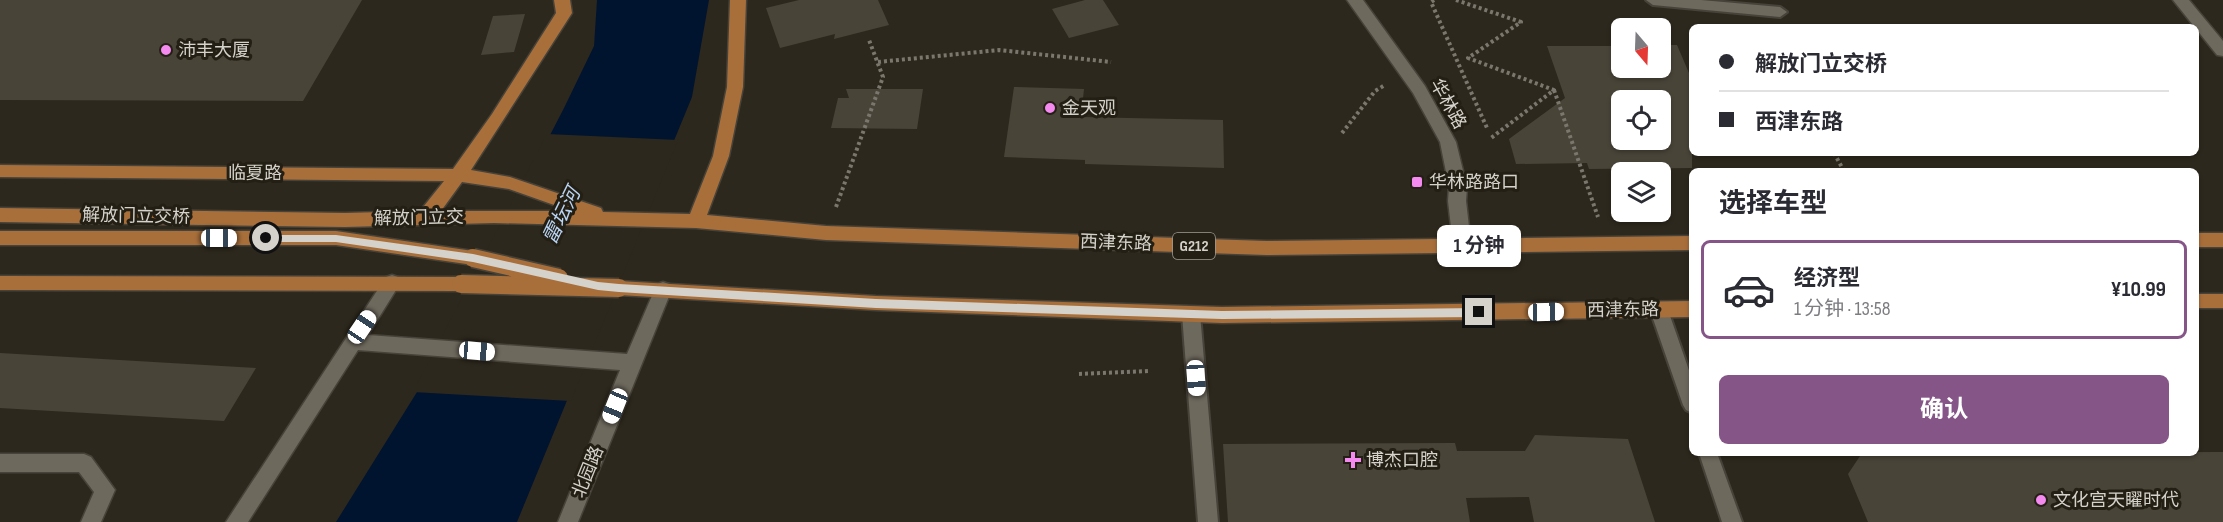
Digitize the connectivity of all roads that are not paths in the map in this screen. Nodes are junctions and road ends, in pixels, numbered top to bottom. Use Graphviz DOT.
graph roads {
  1 [pos="562,0"];
  2 [pos="738,0"];
  3 [pos="1355,0"];
  4 [pos="1653,0"];
  5 [pos="2181,0"];
  6 [pos="1780,12"];
  7 [pos="2223,51"];
  8 [pos="0,171"];
  9 [pos="460,175"];
  10 [pos="0,215"];
  11 [pos="425,218"];
  12 [pos="610,219"];
  13 [pos="345,220"];
  14 [pos="696,221"];
  15 [pos="0,238"];
  16 [pos="336,238"];
  17 [pos="2199,240"];
  18 [pos="2223,240"];
  19 [pos="1689,243"];
  20 [pos="1462,244"];
  21 [pos="392,282"];
  22 [pos="0,283"];
  23 [pos="598,286"];
  24 [pos="663,289"];
  25 [pos="2199,301"];
  26 [pos="2223,301"];
  27 [pos="1689,309"];
  28 [pos="1659,310"];
  29 [pos="1191,314"];
  30 [pos="352,342"];
  31 [pos="633,363"];
  32 [pos="1689,396"];
  33 [pos="1709,456"];
  34 [pos="0,463"];
  35 [pos="91,522"];
  36 [pos="236,522"];
  37 [pos="568,522"];
  38 [pos="1208,522"];
  39 [pos="1732,522"];
  1 -- 9 [label="main road"];
  2 -- 14 [label="main road"];
  3 -- 20 [label="street, 华林路"];
  4 -- 6 [label="lane"];
  5 -- 7 [label="street"];
  8 -- 9 [label="main road, 临夏路"];
  9 -- 11 [label="main road"];
  9 -- 12 [label="main road, 临夏路"];
  10 -- 13 [label="main road, 解放门立交桥"];
  11 -- 12 [label="main road, 解放门立交"];
  11 -- 13 [label="main road, 解放门立交"];
  12 -- 14 [label="main road, 西津东路 / G212"];
  14 -- 20 [label="main road, 西津东路 / G212"];
  15 -- 16 [label="main road, 解放门立交桥"];
  16 -- 23 [label="main road, 解放门立交, bridge"];
  17 -- 18 [label="main road"];
  19 -- 20 [label="main road, 西津东路 / G212"];
  21 -- 22 [label="main road"];
  21 -- 23 [label="main road, bridge"];
  21 -- 30 [label="street"];
  23 -- 24 [label="main road, 西津东路, bridge"];
  24 -- 29 [label="main road, 西津东路"];
  24 -- 31 [label="street, 北园路"];
  25 -- 26 [label="main road"];
  27 -- 28 [label="main road, 西津东路"];
  28 -- 29 [label="main road, 西津东路"];
  28 -- 32 [label="lane"];
  29 -- 38 [label="lane"];
  30 -- 31 [label="street"];
  30 -- 36 [label="street"];
  31 -- 37 [label="street, 北园路"];
  33 -- 39 [label="lane"];
  34 -- 35 [label="street"];
}
